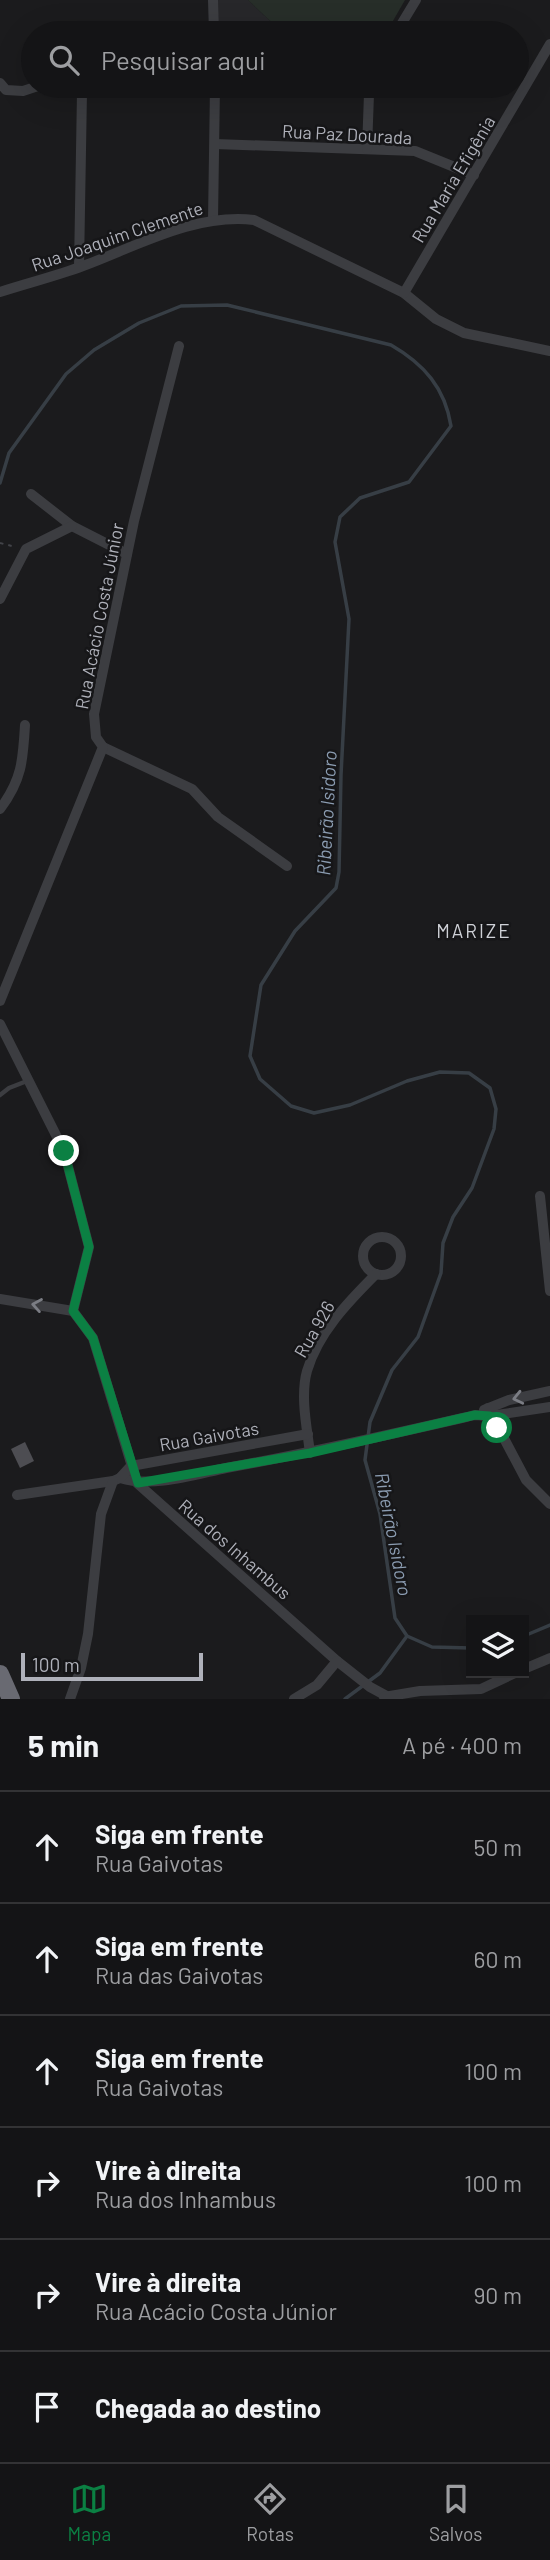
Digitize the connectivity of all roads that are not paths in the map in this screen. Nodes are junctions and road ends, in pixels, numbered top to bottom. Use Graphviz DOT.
graph roads {
  1 [pos="213,0"];
  2 [pos="416,0"];
  3 [pos="214,21"];
  4 [pos="403,21"];
  5 [pos="550,44"];
  6 [pos="529,80"];
  7 [pos="0,83"];
  8 [pos="21,91"];
  9 [pos="82,98"];
  10 [pos="215,98"];
  11 [pos="369,98"];
  12 [pos="519,98"];
  13 [pos="215,144"];
  14 [pos="367,149"];
  15 [pos="474,175"];
  16 [pos="213,220"];
  17 [pos="79,267"];
  18 [pos="0,292"];
  19 [pos="404,293"];
  20 [pos="179,346"];
  21 [pos="550,351"];
  22 [pos="31,494"];
  23 [pos="72,526"];
  24 [pos="127,554"];
  25 [pos="0,599"];
  26 [pos="25,725"];
  27 [pos="103,747"];
  28 [pos="0,809"];
  29 [pos="286,866"];
  30 [pos="0,1001"];
  31 [pos="0,1024"];
  32 [pos="29,1081"];
  33 [pos="0,1095"];
  34 [pos="540,1196"];
  35 [pos="376,1274"];
  36 [pos="550,1291"];
  37 [pos="0,1298"];
  38 [pos="73,1311"];
  39 [pos="550,1391"];
  40 [pos="550,1406"];
  41 [pos="489,1412"];
  42 [pos="308,1434"];
  43 [pos="310,1453"];
  44 [pos="131,1466"];
  45 [pos="117,1480"];
  46 [pos="138,1483"];
  47 [pos="17,1495"];
  48 [pos="550,1504"];
  49 [pos="550,1658"];
  50 [pos="337,1661"];
  51 [pos="529,1667"];
  52 [pos="0,1674"];
  53 [pos="504,1678"];
  54 [pos="386,1698"];
  55 [pos="11,1699"];
  56 [pos="70,1699"];
  57 [pos="294,1699"];
  1 -- 3 [label="street"];
  2 -- 4 [label="street"];
  5 -- 6 [label="street, Rua Maria Efigênia"];
  7 -- 8 [label="street"];
  9 -- 17 [label="street"];
  10 -- 13 [label="street"];
  11 -- 14 [label="street"];
  12 -- 15 [label="street, Rua Maria Efigênia"];
  13 -- 14 [label="street, Rua Paz Dourada"];
  13 -- 16 [label="street"];
  14 -- 15 [label="street, Rua Paz Dourada"];
  15 -- 19 [label="street, Rua Maria Efigênia"];
  16 -- 17 [label="street, Rua Joaquim Clemente"];
  16 -- 19 [label="street, Rua Joaquim Clemente"];
  17 -- 18 [label="street, Rua Joaquim Clemente"];
  19 -- 21 [label="street, Rua Joaquim Clemente"];
  20 -- 24 [label="street, Rua Acácio Costa Júnior"];
  22 -- 23 [label="street"];
  23 -- 24 [label="street"];
  23 -- 25 [label="street"];
  24 -- 27 [label="street, Rua Acácio Costa Júnior"];
  26 -- 28 [label="street"];
  27 -- 29 [label="street"];
  27 -- 30 [label="street"];
  31 -- 32 [label="street"];
  32 -- 33 [label="lane"];
  32 -- 38 [label="street"];
  34 -- 36 [label="street"];
  35 -- 42 [label="street, Rua 926"];
  38 -- 37 [label="street, one-way"];
  38 -- 44 [label="street, Rua dos Inhambus"];
  39 -- 41 [label="street, one-way"];
  40 -- 41 [label="street"];
  41 -- 43 [label="street, Rua Gaivotas"];
  41 -- 48 [label="street"];
  42 -- 43 [label="street, Rua 926"];
  42 -- 44 [label="street, Rua Gaivotas"];
  43 -- 46 [label="street, Rua Gaivotas"];
  44 -- 45 [label="street"];
  44 -- 46 [label="street, Rua dos Inhambus"];
  45 -- 46 [label="street, Rua Gaivotas"];
  45 -- 47 [label="street, Rua Gaivotas"];
  45 -- 56 [label="street"];
  46 -- 50 [label="street, Rua dos Inhambus"];
  49 -- 51 [label="street"];
  50 -- 54 [label="street, Rua dos Inhambus"];
  50 -- 57 [label="street"];
  52 -- 55 [label="highway"];
  53 -- 54 [label="street"];
}
